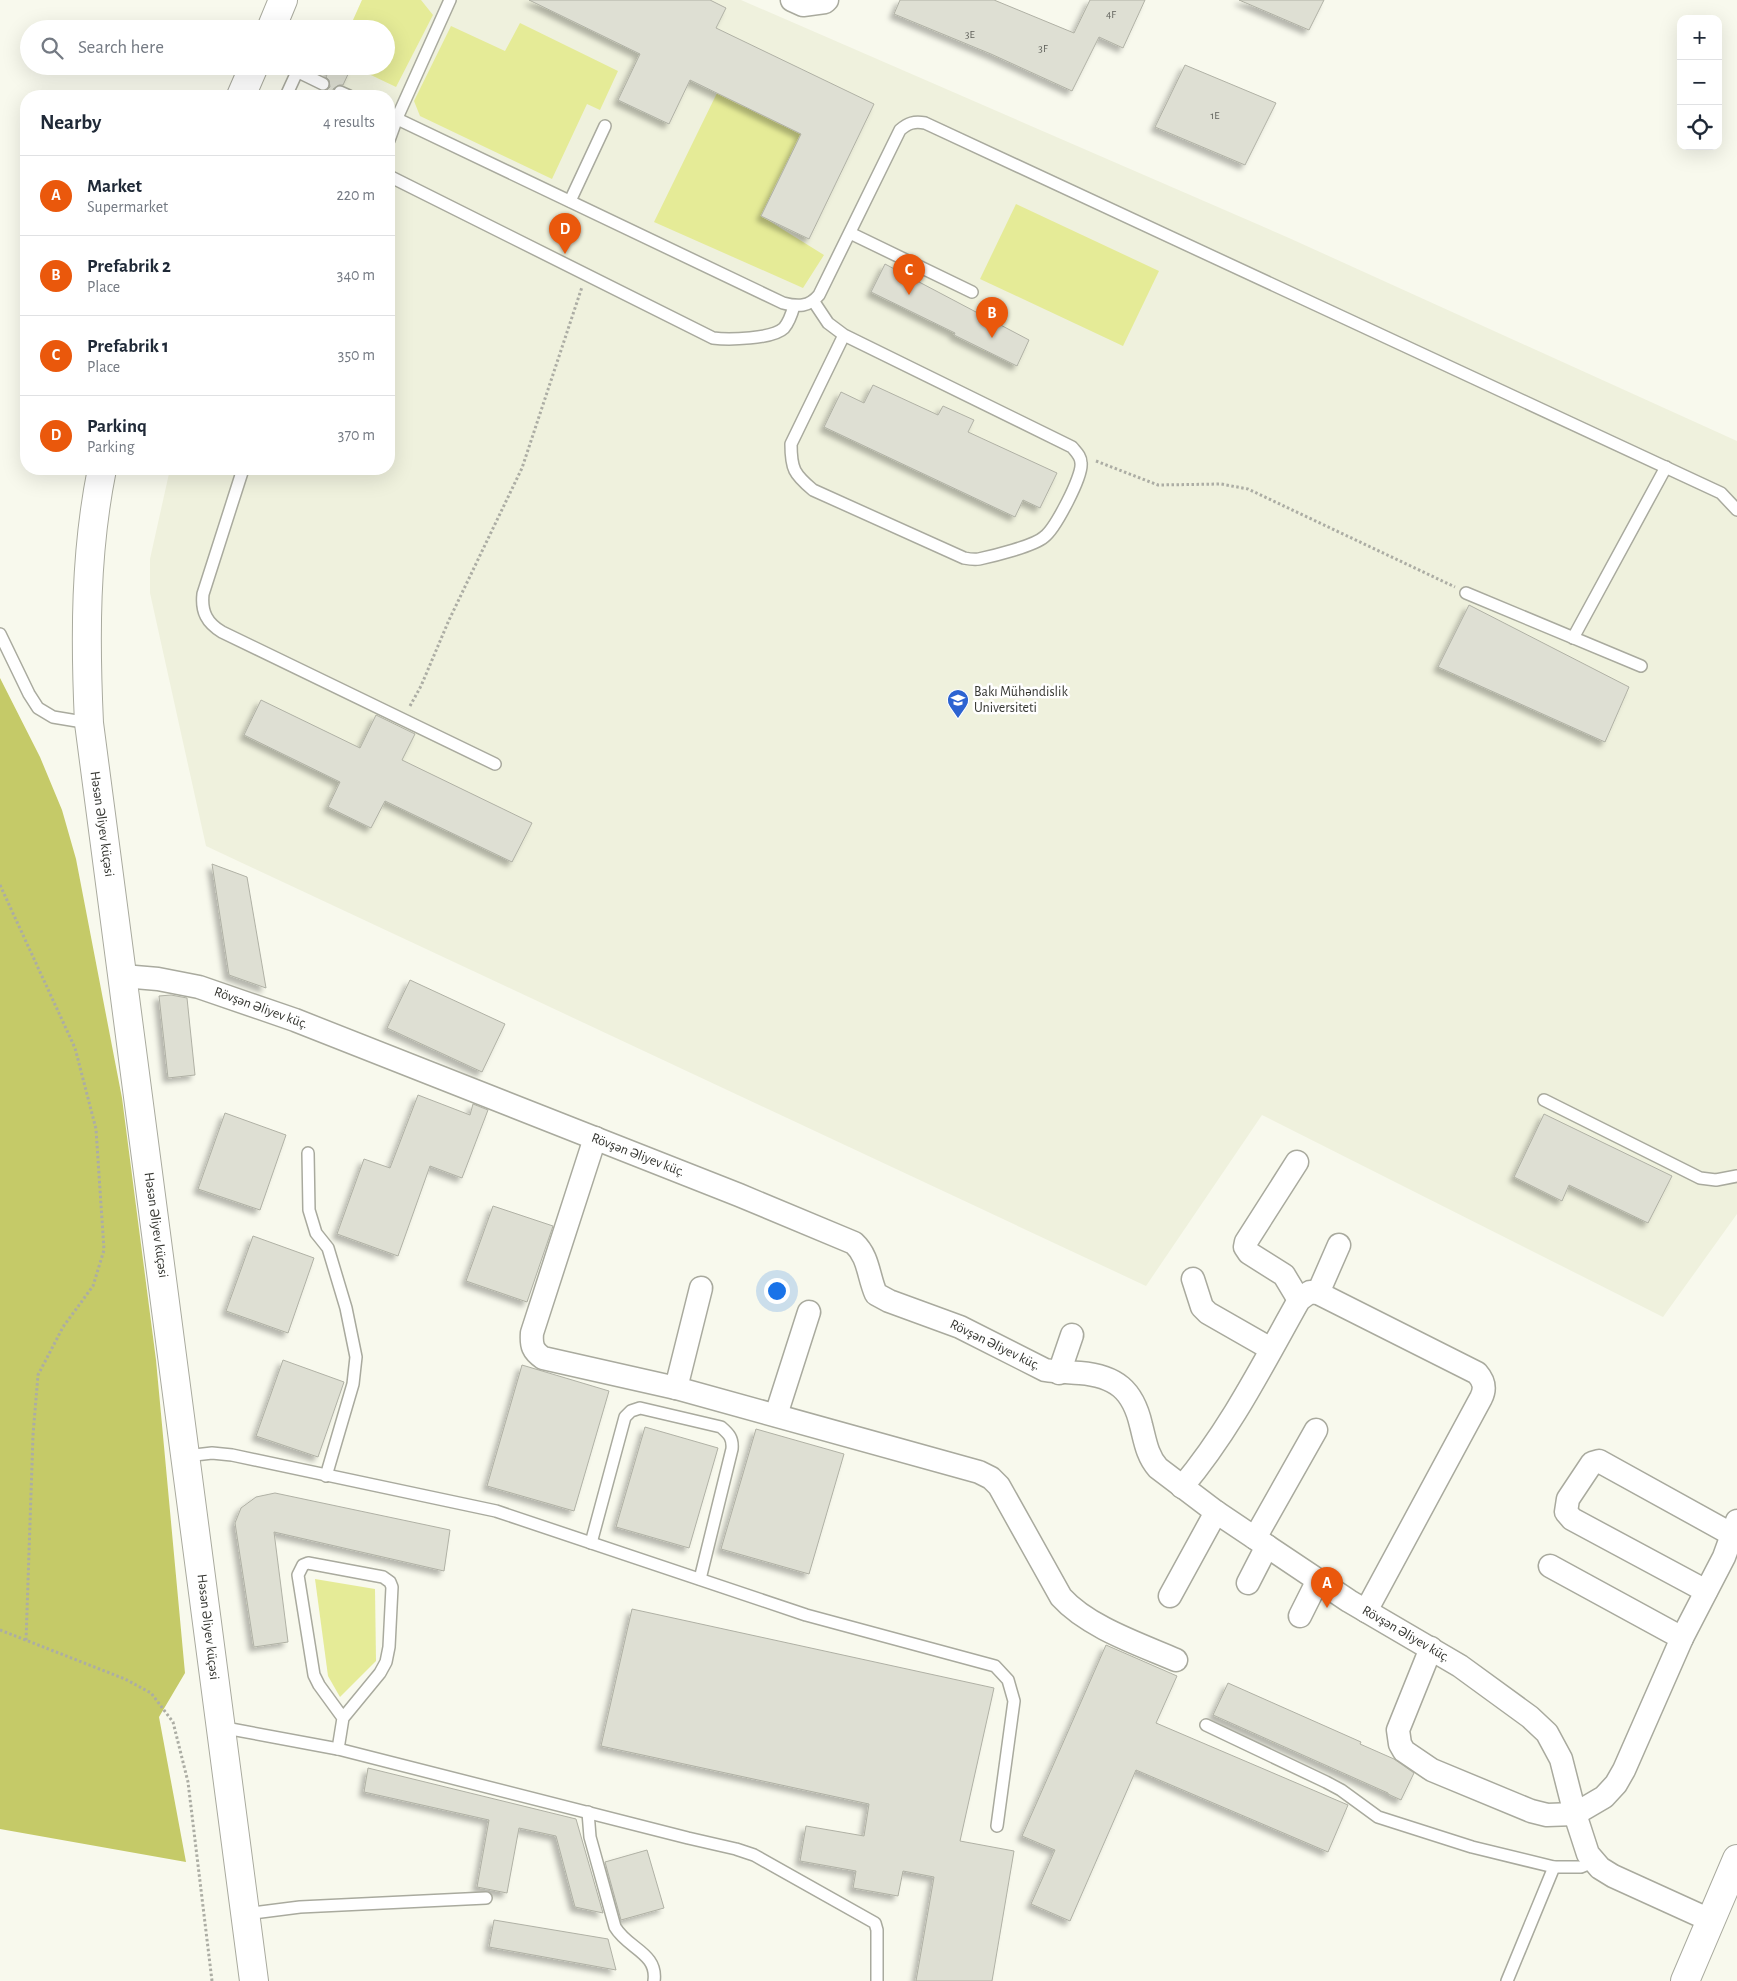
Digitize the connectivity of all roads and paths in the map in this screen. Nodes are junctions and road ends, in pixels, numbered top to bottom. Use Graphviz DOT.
graph roads {
  1 [pos="283,0"];
  2 [pos="450,0"];
  3 [pos="792,0"];
  4 [pos="827,0"];
  5 [pos="274,20"];
  6 [pos="250,75"];
  7 [pos="296,75"];
  8 [pos="304,75"];
  9 [pos="323,84"];
  10 [pos="244,90"];
  11 [pos="289,90"];
  12 [pos="395,112"];
  13 [pos="395,117"];
  14 [pos="605,126"];
  15 [pos="395,179"];
  16 [pos="570,201"];
  17 [pos="850,233"];
  18 [pos="586,274"];
  19 [pos="972,292"];
  20 [pos="814,302"];
  21 [pos="794,306"];
  22 [pos="844,335"];
  23 [pos="1079,454"];
  24 [pos="1666,468"];
  25 [pos="101,475"];
  26 [pos="241,475"];
  27 [pos="1737,510"];
  28 [pos="1466,592"];
  29 [pos="0,634"];
  30 [pos="1574,638"];
  31 [pos="1641,666"];
  32 [pos="402,720"];
  33 [pos="89,722"];
  34 [pos="495,764"];
  35 [pos="0,885"];
  36 [pos="122,976"];
  37 [pos="1544,1100"];
  38 [pos="595,1138"];
  39 [pos="308,1153"];
  40 [pos="1297,1162"];
  41 [pos="1737,1176"];
  42 [pos="1339,1245"];
  43 [pos="1193,1279"];
  44 [pos="701,1288"];
  45 [pos="1309,1297"];
  46 [pos="809,1312"];
  47 [pos="1072,1335"];
  48 [pos="1271,1349"];
  49 [pos="1059,1373"];
  50 [pos="676,1388"];
  51 [pos="776,1415"];
  52 [pos="1316,1430"];
  53 [pos="186,1456"];
  54 [pos="326,1476"];
  55 [pos="1182,1487"];
  56 [pos="1216,1512"];
  57 [pos="1735,1528"];
  58 [pos="1261,1542"];
  59 [pos="590,1543"];
  60 [pos="1550,1566"];
  61 [pos="700,1580"];
  62 [pos="1318,1580"];
  63 [pos="1248,1582"];
  64 [pos="1706,1591"];
  65 [pos="1170,1596"];
  66 [pos="1366,1610"];
  67 [pos="1300,1616"];
  68 [pos="0,1630"];
  69 [pos="1682,1638"];
  70 [pos="26,1642"];
  71 [pos="1431,1648"];
  72 [pos="1176,1660"];
  73 [pos="343,1718"];
  74 [pos="1206,1725"];
  75 [pos="220,1727"];
  76 [pos="338,1749"];
  77 [pos="588,1812"];
  78 [pos="1575,1814"];
  79 [pos="997,1826"];
  80 [pos="1737,1859"];
  81 [pos="1593,1862"];
  82 [pos="1554,1867"];
  83 [pos="486,1898"];
  84 [pos="245,1914"];
  85 [pos="1712,1921"];
  86 [pos="212,1981"];
  87 [pos="254,1981"];
  88 [pos="654,1981"];
  89 [pos="877,1981"];
  90 [pos="1507,1981"];
  91 [pos="1685,1981"];
  1 -- 5 [label="main road"];
  2 -- 12 [label="lane"];
  3 -- 4 [label="street"];
  6 -- 10 [label="main road"];
  7 -- 11 [label="lane"];
  8 -- 9 [label="lane"];
  13 -- 16 [label="lane"];
  14 -- 16 [label="lane"];
  15 -- 18 [label="lane"];
  16 -- 21 [label="lane"];
  17 -- 19 [label="lane"];
  17 -- 20 [label="lane"];
  17 -- 24 [label="lane"];
  18 -- 21 [label="lane"];
  18 -- 32 [label="path"];
  20 -- 21 [label="lane"];
  20 -- 22 [label="lane"];
  22 -- 23 [label="lane"];
  22 -- 23 [label="lane"];
  23 -- 28 [label="path"];
  24 -- 27 [label="lane"];
  24 -- 30 [label="lane"];
  25 -- 33 [label="main road, Həsən Əliyev küçəsi"];
  26 -- 32 [label="lane"];
  28 -- 30 [label="lane"];
  29 -- 33 [label="lane"];
  30 -- 31 [label="lane"];
  32 -- 34 [label="lane"];
  33 -- 36 [label="main road, Həsən Əliyev küçəsi"];
  35 -- 70 [label="path"];
  36 -- 38 [label="street, Rövşən Əliyev küç."];
  36 -- 53 [label="main road, Həsən Əliyev küçəsi"];
  37 -- 41 [label="lane"];
  38 -- 49 [label="street, Rövşən Əliyev küç."];
  38 -- 50 [label="street"];
  39 -- 54 [label="lane"];
  40 -- 45 [label="street"];
  42 -- 45 [label="street"];
  43 -- 48 [label="street"];
  44 -- 50 [label="street"];
  45 -- 48 [label="street"];
  45 -- 66 [label="street"];
  46 -- 51 [label="street"];
  47 -- 49 [label="street"];
  48 -- 55 [label="street"];
  49 -- 55 [label="street, Rövşən Əliyev küç."];
  50 -- 51 [label="street"];
  51 -- 72 [label="street"];
  52 -- 58 [label="street"];
  53 -- 54 [label="lane"];
  53 -- 75 [label="main road, Həsən Əliyev küçəsi"];
  54 -- 59 [label="lane"];
  55 -- 56 [label="street, Rövşən Əliyev küç."];
  56 -- 58 [label="street, Rövşən Əliyev küç."];
  56 -- 65 [label="street"];
  57 -- 64 [label="street"];
  57 -- 64 [label="street"];
  58 -- 62 [label="street, Rövşən Əliyev küç."];
  58 -- 63 [label="street"];
  59 -- 61 [label="lane"];
  59 -- 61 [label="lane"];
  60 -- 69 [label="street"];
  61 -- 79 [label="lane"];
  62 -- 66 [label="street, Rövşən Əliyev küç."];
  62 -- 67 [label="street"];
  64 -- 69 [label="street"];
  66 -- 71 [label="street, Rövşən Əliyev küç."];
  68 -- 70 [label="path"];
  69 -- 78 [label="street"];
  70 -- 86 [label="path"];
  71 -- 78 [label="street, Rövşən Əliyev küç."];
  71 -- 78 [label="street"];
  73 -- 73 [label="lane"];
  73 -- 76 [label="lane"];
  74 -- 82 [label="lane"];
  75 -- 76 [label="lane"];
  75 -- 84 [label="main road, Həsən Əliyev küçəsi"];
  76 -- 77 [label="lane"];
  77 -- 88 [label="lane"];
  77 -- 89 [label="lane"];
  78 -- 81 [label="street, Rövşən Əliyev küç."];
  80 -- 85 [label="main road"];
  81 -- 82 [label="lane"];
  81 -- 85 [label="street"];
  82 -- 90 [label="lane"];
  83 -- 84 [label="lane"];
  84 -- 87 [label="main road, Həsən Əliyev küçəsi"];
  85 -- 91 [label="main road"];
}
